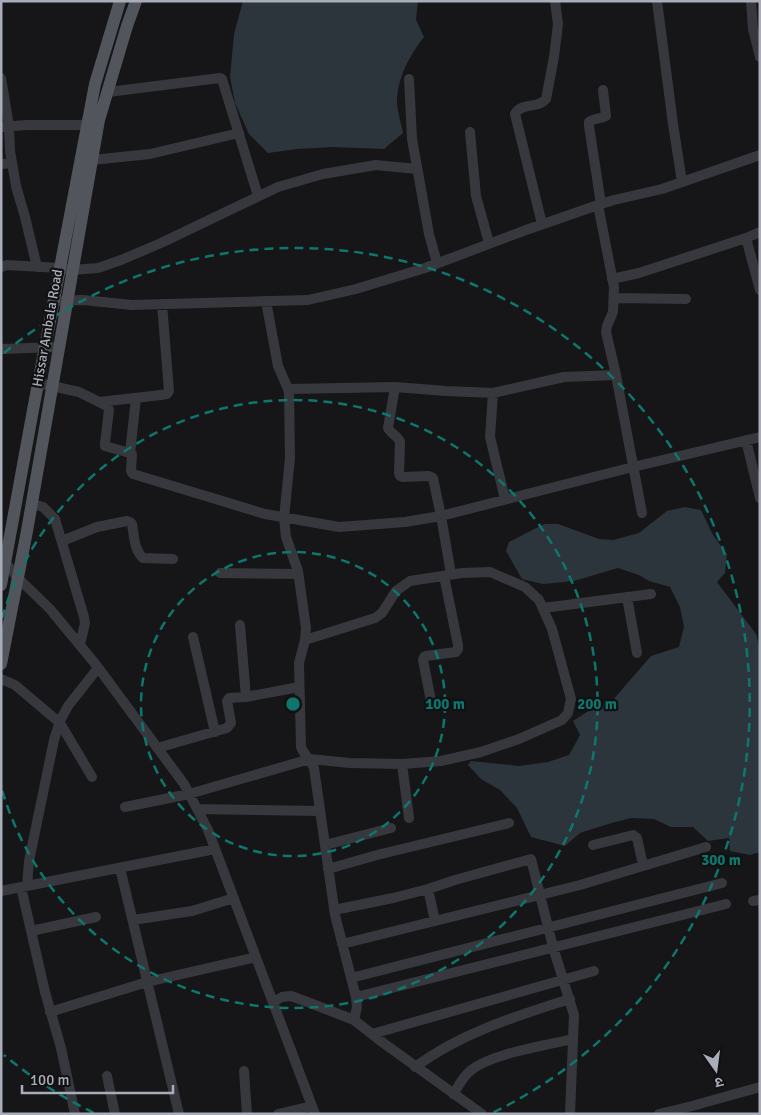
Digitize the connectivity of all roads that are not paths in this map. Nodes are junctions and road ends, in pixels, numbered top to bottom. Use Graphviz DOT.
graph roads {
  1 [pos="120,1"];
  2 [pos="136,1"];
  3 [pos="555,1"];
  4 [pos="657,1"];
  5 [pos="751,1"];
  6 [pos="760,57"];
  7 [pos="1,78"];
  8 [pos="409,79"];
  9 [pos="603,90"];
  10 [pos="108,92"];
  11 [pos="93,125"];
  12 [pos="5,126"];
  13 [pos="470,132"];
  14 [pos="239,133"];
  15 [pos="760,155"];
  16 [pos="92,160"];
  17 [pos="12,163"];
  18 [pos="1,164"];
  19 [pos="417,169"];
  20 [pos="682,182"];
  21 [pos="258,196"];
  22 [pos="600,205"];
  23 [pos="542,224"];
  24 [pos="760,232"];
  25 [pos="746,238"];
  26 [pos="489,244"];
  27 [pos="437,263"];
  28 [pos="1,267"];
  29 [pos="37,267"];
  30 [pos="66,269"];
  31 [pos="612,279"];
  32 [pos="760,290"];
  33 [pos="614,298"];
  34 [pos="686,299"];
  35 [pos="67,300"];
  36 [pos="54,301"];
  37 [pos="266,301"];
  38 [pos="162,304"];
  39 [pos="59,347"];
  40 [pos="45,348"];
  41 [pos="1,349"];
  42 [pos="616,375"];
  43 [pos="38,383"];
  44 [pos="52,386"];
  45 [pos="395,387"];
  46 [pos="288,389"];
  47 [pos="493,393"];
  48 [pos="136,398"];
  49 [pos="98,402"];
  50 [pos="760,437"];
  51 [pos="746,440"];
  52 [pos="130,453"];
  53 [pos="633,467"];
  54 [pos="760,498"];
  55 [pos="505,499"];
  56 [pos="32,504"];
  57 [pos="642,513"];
  58 [pos="441,516"];
  59 [pos="284,518"];
  60 [pos="62,541"];
  61 [pos="173,559"];
  62 [pos="5,562"];
  63 [pos="220,573"];
  64 [pos="298,574"];
  65 [pos="448,575"];
  66 [pos="18,578"];
  67 [pos="1,585"];
  68 [pos="651,594"];
  69 [pos="627,597"];
  70 [pos="543,608"];
  71 [pos="240,625"];
  72 [pos="192,637"];
  73 [pos="305,640"];
  74 [pos="80,645"];
  75 [pos="637,653"];
  76 [pos="1,664"];
  77 [pos="98,668"];
  78 [pos="1,680"];
  79 [pos="299,687"];
  80 [pos="246,697"];
  81 [pos="432,706"];
  82 [pos="60,723"];
  83 [pos="215,732"];
  84 [pos="158,748"];
  85 [pos="310,759"];
  86 [pos="402,764"];
  87 [pos="92,776"];
  88 [pos="189,794"];
  89 [pos="124,807"];
  90 [pos="197,809"];
  91 [pos="320,810"];
  92 [pos="409,818"];
  93 [pos="509,823"];
  94 [pos="390,828"];
  95 [pos="325,845"];
  96 [pos="593,845"];
  97 [pos="706,847"];
  98 [pos="215,849"];
  99 [pos="643,865"];
  100 [pos="120,868"];
  101 [pos="328,869"];
  102 [pos="722,883"];
  103 [pos="24,886"];
  104 [pos="428,889"];
  105 [pos="1,891"];
  106 [pos="540,895"];
  107 [pos="234,898"];
  108 [pos="726,904"];
  109 [pos="334,910"];
  110 [pos="96,917"];
  111 [pos="133,920"];
  112 [pos="435,921"];
  113 [pos="549,928"];
  114 [pos="31,931"];
  115 [pos="342,944"];
  116 [pos="553,947"];
  117 [pos="256,957"];
  118 [pos="594,971"];
  119 [pos="351,978"];
  120 [pos="564,980"];
  121 [pos="147,982"];
  122 [pos="356,997"];
  123 [pos="570,999"];
  124 [pos="273,1002"];
  125 [pos="50,1012"];
  126 [pos="354,1020"];
  127 [pos="372,1034"];
  128 [pos="573,1039"];
  129 [pos="415,1067"];
  130 [pos="244,1071"];
  131 [pos="107,1076"];
  132 [pos="760,1087"];
  133 [pos="453,1094"];
  134 [pos="314,1110"];
  135 [pos="282,1113"];
  136 [pos="75,1114"];
  137 [pos="115,1114"];
  138 [pos="178,1114"];
  139 [pos="248,1114"];
  140 [pos="482,1114"];
  141 [pos="570,1114"];
  142 [pos="659,1114"];
  1 -- 11 [label="main road, Hissar Ambala Road"];
  2 -- 10 [label="main road, Hissar Ambala Road"];
  3 -- 23 [label="street"];
  4 -- 20 [label="street"];
  5 -- 6 [label="street"];
  7 -- 12 [label="street"];
  8 -- 19 [label="street"];
  9 -- 22 [label="street"];
  10 -- 11 [label="main road, Hissar Ambala Road"];
  10 -- 14 [label="street"];
  11 -- 12 [label="street"];
  11 -- 16 [label="main road, Hissar Ambala Road"];
  11 -- 30 [label="main road, Hissar Ambala Road"];
  12 -- 17 [label="street"];
  13 -- 26 [label="street"];
  14 -- 16 [label="street"];
  14 -- 21 [label="street"];
  15 -- 20 [label="street"];
  16 -- 30 [label="main road, Hissar Ambala Road"];
  17 -- 18 [label="street"];
  17 -- 29 [label="street"];
  19 -- 21 [label="street"];
  19 -- 27 [label="street"];
  20 -- 22 [label="street"];
  21 -- 30 [label="street"];
  22 -- 23 [label="street"];
  22 -- 31 [label="street"];
  23 -- 26 [label="street"];
  24 -- 25 [label="street"];
  25 -- 31 [label="street"];
  25 -- 32 [label="street"];
  26 -- 27 [label="street"];
  27 -- 37 [label="street"];
  28 -- 29 [label="street"];
  29 -- 30 [label="street"];
  30 -- 35 [label="main road, Hissar Ambala Road"];
  30 -- 36 [label="main road, Hissar Ambala Road"];
  31 -- 33 [label="street"];
  33 -- 34 [label="street"];
  33 -- 42 [label="street"];
  35 -- 36 [label="street"];
  35 -- 38 [label="street"];
  35 -- 39 [label="main road, Hissar Ambala Road"];
  36 -- 40 [label="main road, Hissar Ambala Road"];
  37 -- 38 [label="street"];
  37 -- 46 [label="street"];
  38 -- 48 [label="street"];
  39 -- 40 [label="street"];
  39 -- 44 [label="main road, Hissar Ambala Road"];
  40 -- 41 [label="street"];
  40 -- 43 [label="main road, Hissar Ambala Road"];
  42 -- 47 [label="street"];
  42 -- 53 [label="street"];
  43 -- 44 [label="street"];
  43 -- 62 [label="main road, Hissar Ambala Road"];
  44 -- 49 [label="street"];
  44 -- 56 [label="main road, Hissar Ambala Road"];
  45 -- 46 [label="street"];
  45 -- 47 [label="street"];
  45 -- 58 [label="street"];
  46 -- 59 [label="street"];
  47 -- 55 [label="street"];
  48 -- 49 [label="street"];
  48 -- 52 [label="street"];
  49 -- 52 [label="street"];
  50 -- 51 [label="street"];
  51 -- 53 [label="street"];
  51 -- 54 [label="street"];
  52 -- 59 [label="street"];
  53 -- 55 [label="street"];
  53 -- 57 [label="street"];
  55 -- 58 [label="street"];
  56 -- 60 [label="street"];
  56 -- 66 [label="main road, Hissar Ambala Road"];
  58 -- 59 [label="street"];
  58 -- 65 [label="street"];
  59 -- 64 [label="street"];
  60 -- 61 [label="street"];
  60 -- 74 [label="street"];
  62 -- 66 [label="street"];
  62 -- 67 [label="main road, Hissar Ambala Road"];
  63 -- 64 [label="street"];
  64 -- 73 [label="street"];
  65 -- 70 [label="street"];
  65 -- 73 [label="street"];
  65 -- 81 [label="street"];
  66 -- 74 [label="street"];
  66 -- 76 [label="main road, Hissar Ambala Road"];
  68 -- 69 [label="street"];
  69 -- 70 [label="street"];
  69 -- 75 [label="street"];
  70 -- 86 [label="street"];
  71 -- 80 [label="street"];
  72 -- 83 [label="street"];
  73 -- 79 [label="street"];
  74 -- 77 [label="street"];
  77 -- 82 [label="street"];
  77 -- 84 [label="street"];
  78 -- 82 [label="street"];
  79 -- 80 [label="street"];
  79 -- 85 [label="street"];
  80 -- 83 [label="street"];
  82 -- 87 [label="street"];
  82 -- 103 [label="street"];
  83 -- 84 [label="street"];
  84 -- 88 [label="street"];
  85 -- 86 [label="street"];
  85 -- 88 [label="street"];
  85 -- 91 [label="street"];
  86 -- 92 [label="street"];
  88 -- 89 [label="street"];
  88 -- 90 [label="street"];
  90 -- 91 [label="street"];
  90 -- 98 [label="street"];
  91 -- 95 [label="street"];
  93 -- 101 [label="street"];
  94 -- 95 [label="street"];
  95 -- 101 [label="street"];
  96 -- 99 [label="street"];
  97 -- 99 [label="street"];
  98 -- 100 [label="street"];
  98 -- 107 [label="street"];
  99 -- 106 [label="street"];
  100 -- 103 [label="street"];
  100 -- 111 [label="street"];
  101 -- 109 [label="street"];
  102 -- 113 [label="street"];
  103 -- 105 [label="street"];
  103 -- 114 [label="street"];
  104 -- 106 [label="street"];
  104 -- 109 [label="street"];
  104 -- 112 [label="street"];
  106 -- 112 [label="street"];
  106 -- 113 [label="street"];
  107 -- 111 [label="street"];
  107 -- 117 [label="street"];
  108 -- 116 [label="street"];
  109 -- 115 [label="street"];
  110 -- 114 [label="street"];
  111 -- 121 [label="street"];
  112 -- 115 [label="street"];
  113 -- 116 [label="street"];
  113 -- 119 [label="street"];
  114 -- 125 [label="street"];
  115 -- 119 [label="street"];
  116 -- 120 [label="street"];
  116 -- 122 [label="street"];
  117 -- 121 [label="street"];
  117 -- 124 [label="street"];
  118 -- 120 [label="street"];
  119 -- 122 [label="street"];
  120 -- 123 [label="street"];
  120 -- 127 [label="street"];
  121 -- 125 [label="street"];
  121 -- 138 [label="street"];
  122 -- 126 [label="street"];
  123 -- 128 [label="street"];
  123 -- 129 [label="street"];
  124 -- 126 [label="street"];
  124 -- 134 [label="street"];
  125 -- 136 [label="street"];
  126 -- 127 [label="street"];
  127 -- 129 [label="street"];
  128 -- 133 [label="street"];
  128 -- 141 [label="street"];
  129 -- 133 [label="street"];
  130 -- 139 [label="street"];
  131 -- 137 [label="street"];
  132 -- 142 [label="street"];
  133 -- 140 [label="street"];
  134 -- 135 [label="street"];
}
